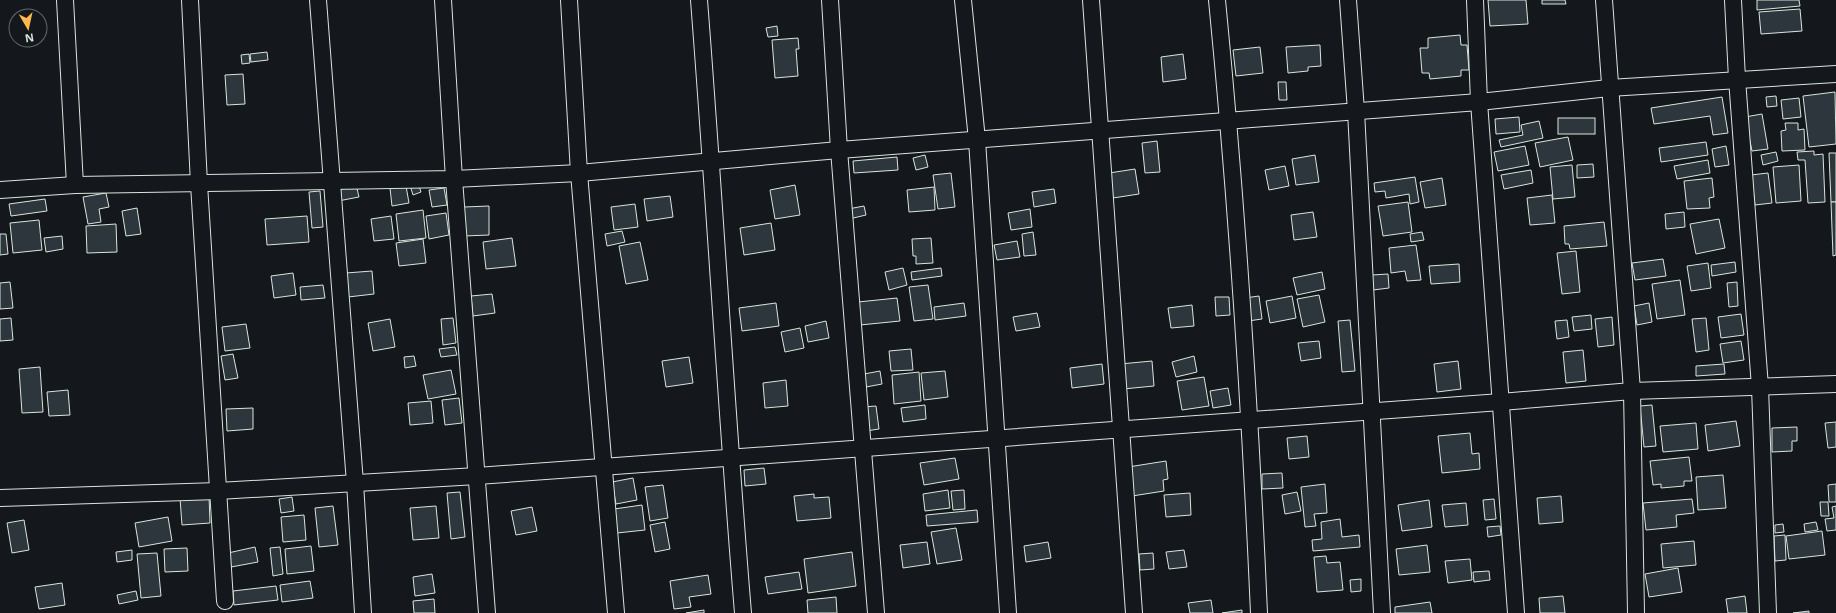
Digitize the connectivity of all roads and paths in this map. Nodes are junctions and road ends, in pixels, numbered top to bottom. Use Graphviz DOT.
graph roads {
  1 [pos="65,0"];
  2 [pos="190,0"];
  3 [pos="318,0"];
  4 [pos="443,0"];
  5 [pos="569,0"];
  6 [pos="699,0"];
  7 [pos="830,0"];
  8 [pos="963,0"];
  9 [pos="1090,0"];
  10 [pos="1217,0"];
  11 [pos="1348,0"];
  12 [pos="1475,0"];
  13 [pos="1604,0"];
  14 [pos="1733,0"];
  15 [pos="1836,74"];
  16 [pos="1737,79"];
  17 [pos="1609,88"];
  18 [pos="1479,102"];
  19 [pos="1356,111"];
  20 [pos="1229,122"];
  21 [pos="1100,131"];
  22 [pos="977,140"];
  23 [pos="839,150"];
  24 [pos="712,161"];
  25 [pos="579,173"];
  26 [pos="454,178"];
  27 [pos="331,181"];
  28 [pos="199,184"];
  29 [pos="75,185"];
  30 [pos="0,190"];
  31 [pos="1836,384"];
  32 [pos="1760,386"];
  33 [pos="1632,391"];
  34 [pos="1501,402"];
  35 [pos="1372,412"];
  36 [pos="1251,420"];
  37 [pos="1121,430"];
  38 [pos="997,438"];
  39 [pos="863,448"];
  40 [pos="730,458"];
  41 [pos="604,467"];
  42 [pos="477,476"];
  43 [pos="355,483"];
  44 [pos="218,491"];
  45 [pos="0,498"];
  46 [pos="225,601"];
  47 [pos="363,613"];
  48 [pos="487,613"];
  49 [pos="616,613"];
  50 [pos="743,613"];
  51 [pos="876,613"];
  52 [pos="1008,613"];
  53 [pos="1134,613"];
  54 [pos="1259,613"];
  55 [pos="1382,613"];
  56 [pos="1516,613"];
  57 [pos="1636,613"];
  58 [pos="1768,613"];
  1 -- 29 [label="street"];
  2 -- 28 [label="street"];
  3 -- 27 [label="street"];
  4 -- 26 [label="street"];
  5 -- 25 [label="street"];
  6 -- 24 [label="street"];
  7 -- 23 [label="street"];
  8 -- 22 [label="street"];
  9 -- 21 [label="street"];
  10 -- 20 [label="street"];
  11 -- 19 [label="street"];
  12 -- 18 [label="street"];
  13 -- 17 [label="street"];
  14 -- 16 [label="street"];
  15 -- 16 [label="street"];
  16 -- 17 [label="street"];
  16 -- 32 [label="street"];
  17 -- 18 [label="street"];
  17 -- 33 [label="street"];
  18 -- 19 [label="street"];
  18 -- 34 [label="street"];
  19 -- 20 [label="street"];
  19 -- 35 [label="street"];
  20 -- 21 [label="street"];
  20 -- 36 [label="street"];
  21 -- 22 [label="street"];
  21 -- 37 [label="street"];
  22 -- 23 [label="street"];
  22 -- 38 [label="street"];
  23 -- 24 [label="street"];
  23 -- 39 [label="street"];
  24 -- 25 [label="street"];
  24 -- 40 [label="street"];
  25 -- 26 [label="street"];
  25 -- 41 [label="street"];
  26 -- 27 [label="street"];
  26 -- 42 [label="street"];
  27 -- 28 [label="street"];
  27 -- 43 [label="street"];
  28 -- 29 [label="street"];
  28 -- 44 [label="street"];
  29 -- 30 [label="street"];
  31 -- 32 [label="street"];
  32 -- 33 [label="street"];
  32 -- 58 [label="street"];
  33 -- 34 [label="street"];
  33 -- 57 [label="street"];
  34 -- 35 [label="street"];
  34 -- 56 [label="street"];
  35 -- 36 [label="street"];
  35 -- 55 [label="street"];
  36 -- 37 [label="street"];
  36 -- 54 [label="street"];
  37 -- 38 [label="street"];
  37 -- 53 [label="street"];
  38 -- 39 [label="street"];
  38 -- 52 [label="street"];
  39 -- 40 [label="street"];
  39 -- 51 [label="street"];
  40 -- 41 [label="street"];
  40 -- 50 [label="street"];
  41 -- 42 [label="street"];
  41 -- 49 [label="street"];
  42 -- 43 [label="street"];
  42 -- 48 [label="street"];
  43 -- 44 [label="street"];
  43 -- 47 [label="street"];
  44 -- 45 [label="street"];
  44 -- 46 [label="street"];
}
